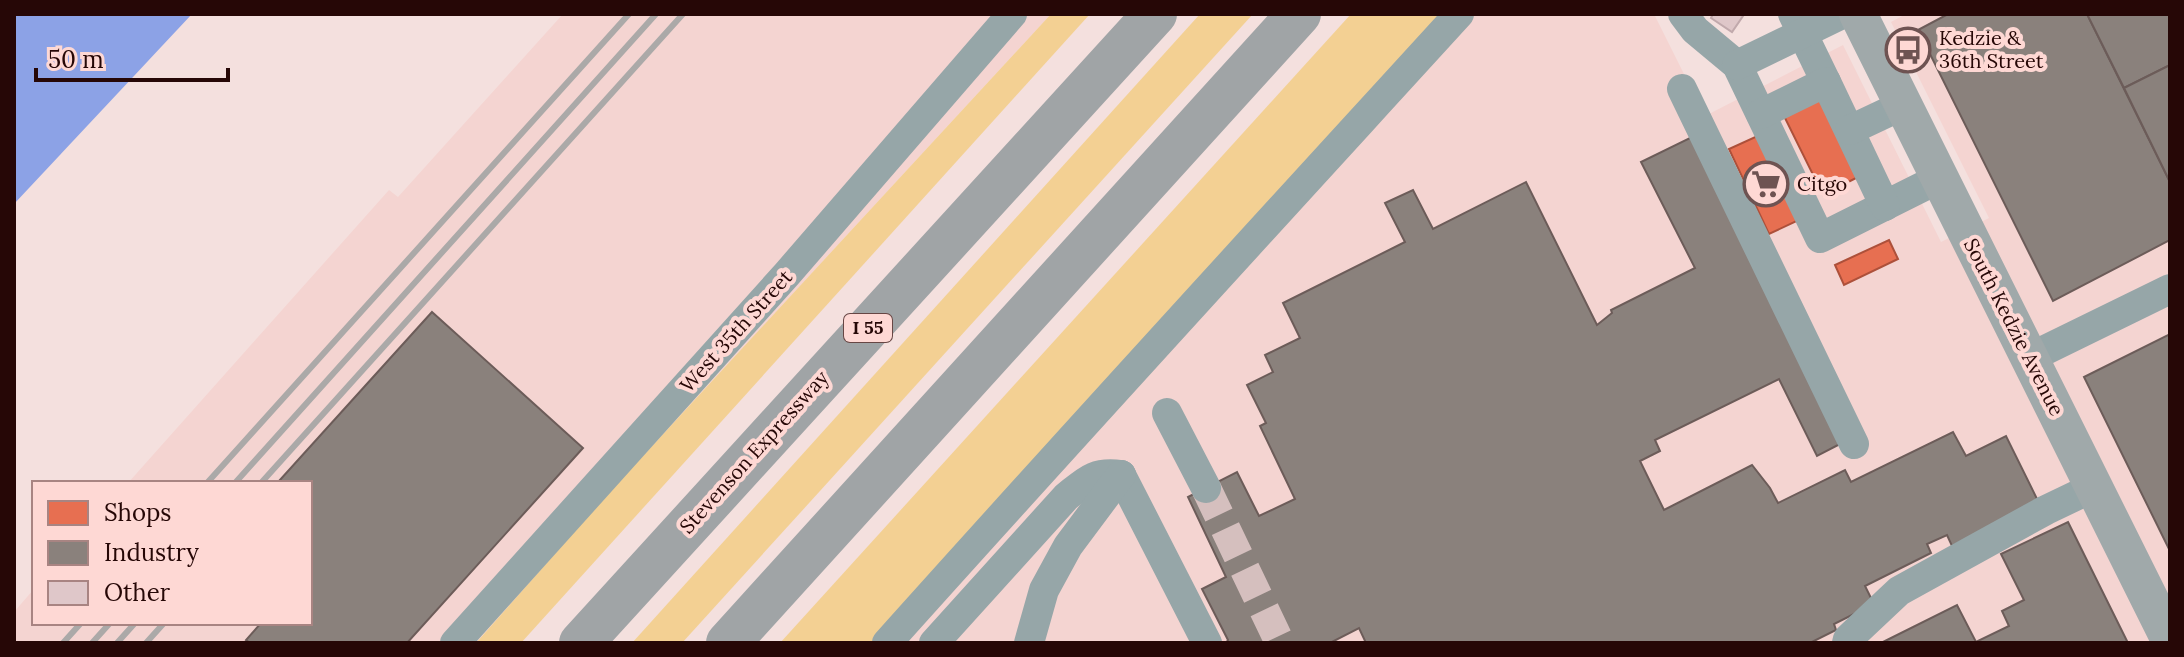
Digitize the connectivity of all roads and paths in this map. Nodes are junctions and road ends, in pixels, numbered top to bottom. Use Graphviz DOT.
graph roads {
  1 [pos="1012,14"];
  2 [pos="1155,14"];
  3 [pos="1299,14"];
  4 [pos="1459,14"];
  5 [pos="1683,14"];
  6 [pos="1842,14"];
  7 [pos="1858,14"];
  8 [pos="1798,24"];
  9 [pos="1737,65"];
  10 [pos="1826,82"];
  11 [pos="1682,89"];
  12 [pos="1903,105"];
  13 [pos="1761,114"];
  14 [pos="1850,130"];
  15 [pos="1940,178"];
  16 [pos="1885,206"];
  17 [pos="2170,289"];
  18 [pos="2029,358"];
  19 [pos="1167,413"];
  20 [pos="1854,444"];
  21 [pos="1121,475"];
  22 [pos="2094,487"];
  23 [pos="1206,488"];
  24 [pos="2170,640"];
  25 [pos="455,643"];
  26 [pos="581,643"];
  27 [pos="728,643"];
  28 [pos="887,643"];
  29 [pos="934,643"];
  30 [pos="1029,643"];
  31 [pos="1207,643"];
  32 [pos="1847,643"];
  1 -- 25 [label="street, West 35th Street"];
  2 -- 26 [label="highway, Stevenson Expressway / I 55"];
  3 -- 27 [label="highway"];
  4 -- 28 [label="street"];
  5 -- 9 [label="street"];
  6 -- 8 [label="street"];
  7 -- 12 [label="main road, South Kedzie Avenue"];
  8 -- 9 [label="street"];
  8 -- 10 [label="street"];
  9 -- 13 [label="street"];
  10 -- 13 [label="street"];
  10 -- 14 [label="street"];
  11 -- 20 [label="street"];
  12 -- 14 [label="street"];
  12 -- 15 [label="main road, South Kedzie Avenue"];
  13 -- 16 [label="street"];
  14 -- 16 [label="street"];
  15 -- 16 [label="street"];
  15 -- 18 [label="main road, South Kedzie Avenue"];
  17 -- 18 [label="street"];
  18 -- 22 [label="main road, South Kedzie Avenue"];
  19 -- 23 [label="street"];
  21 -- 29 [label="street"];
  21 -- 30 [label="street"];
  21 -- 31 [label="street"];
  22 -- 24 [label="main road, South Kedzie Avenue"];
  22 -- 32 [label="street"];
}
